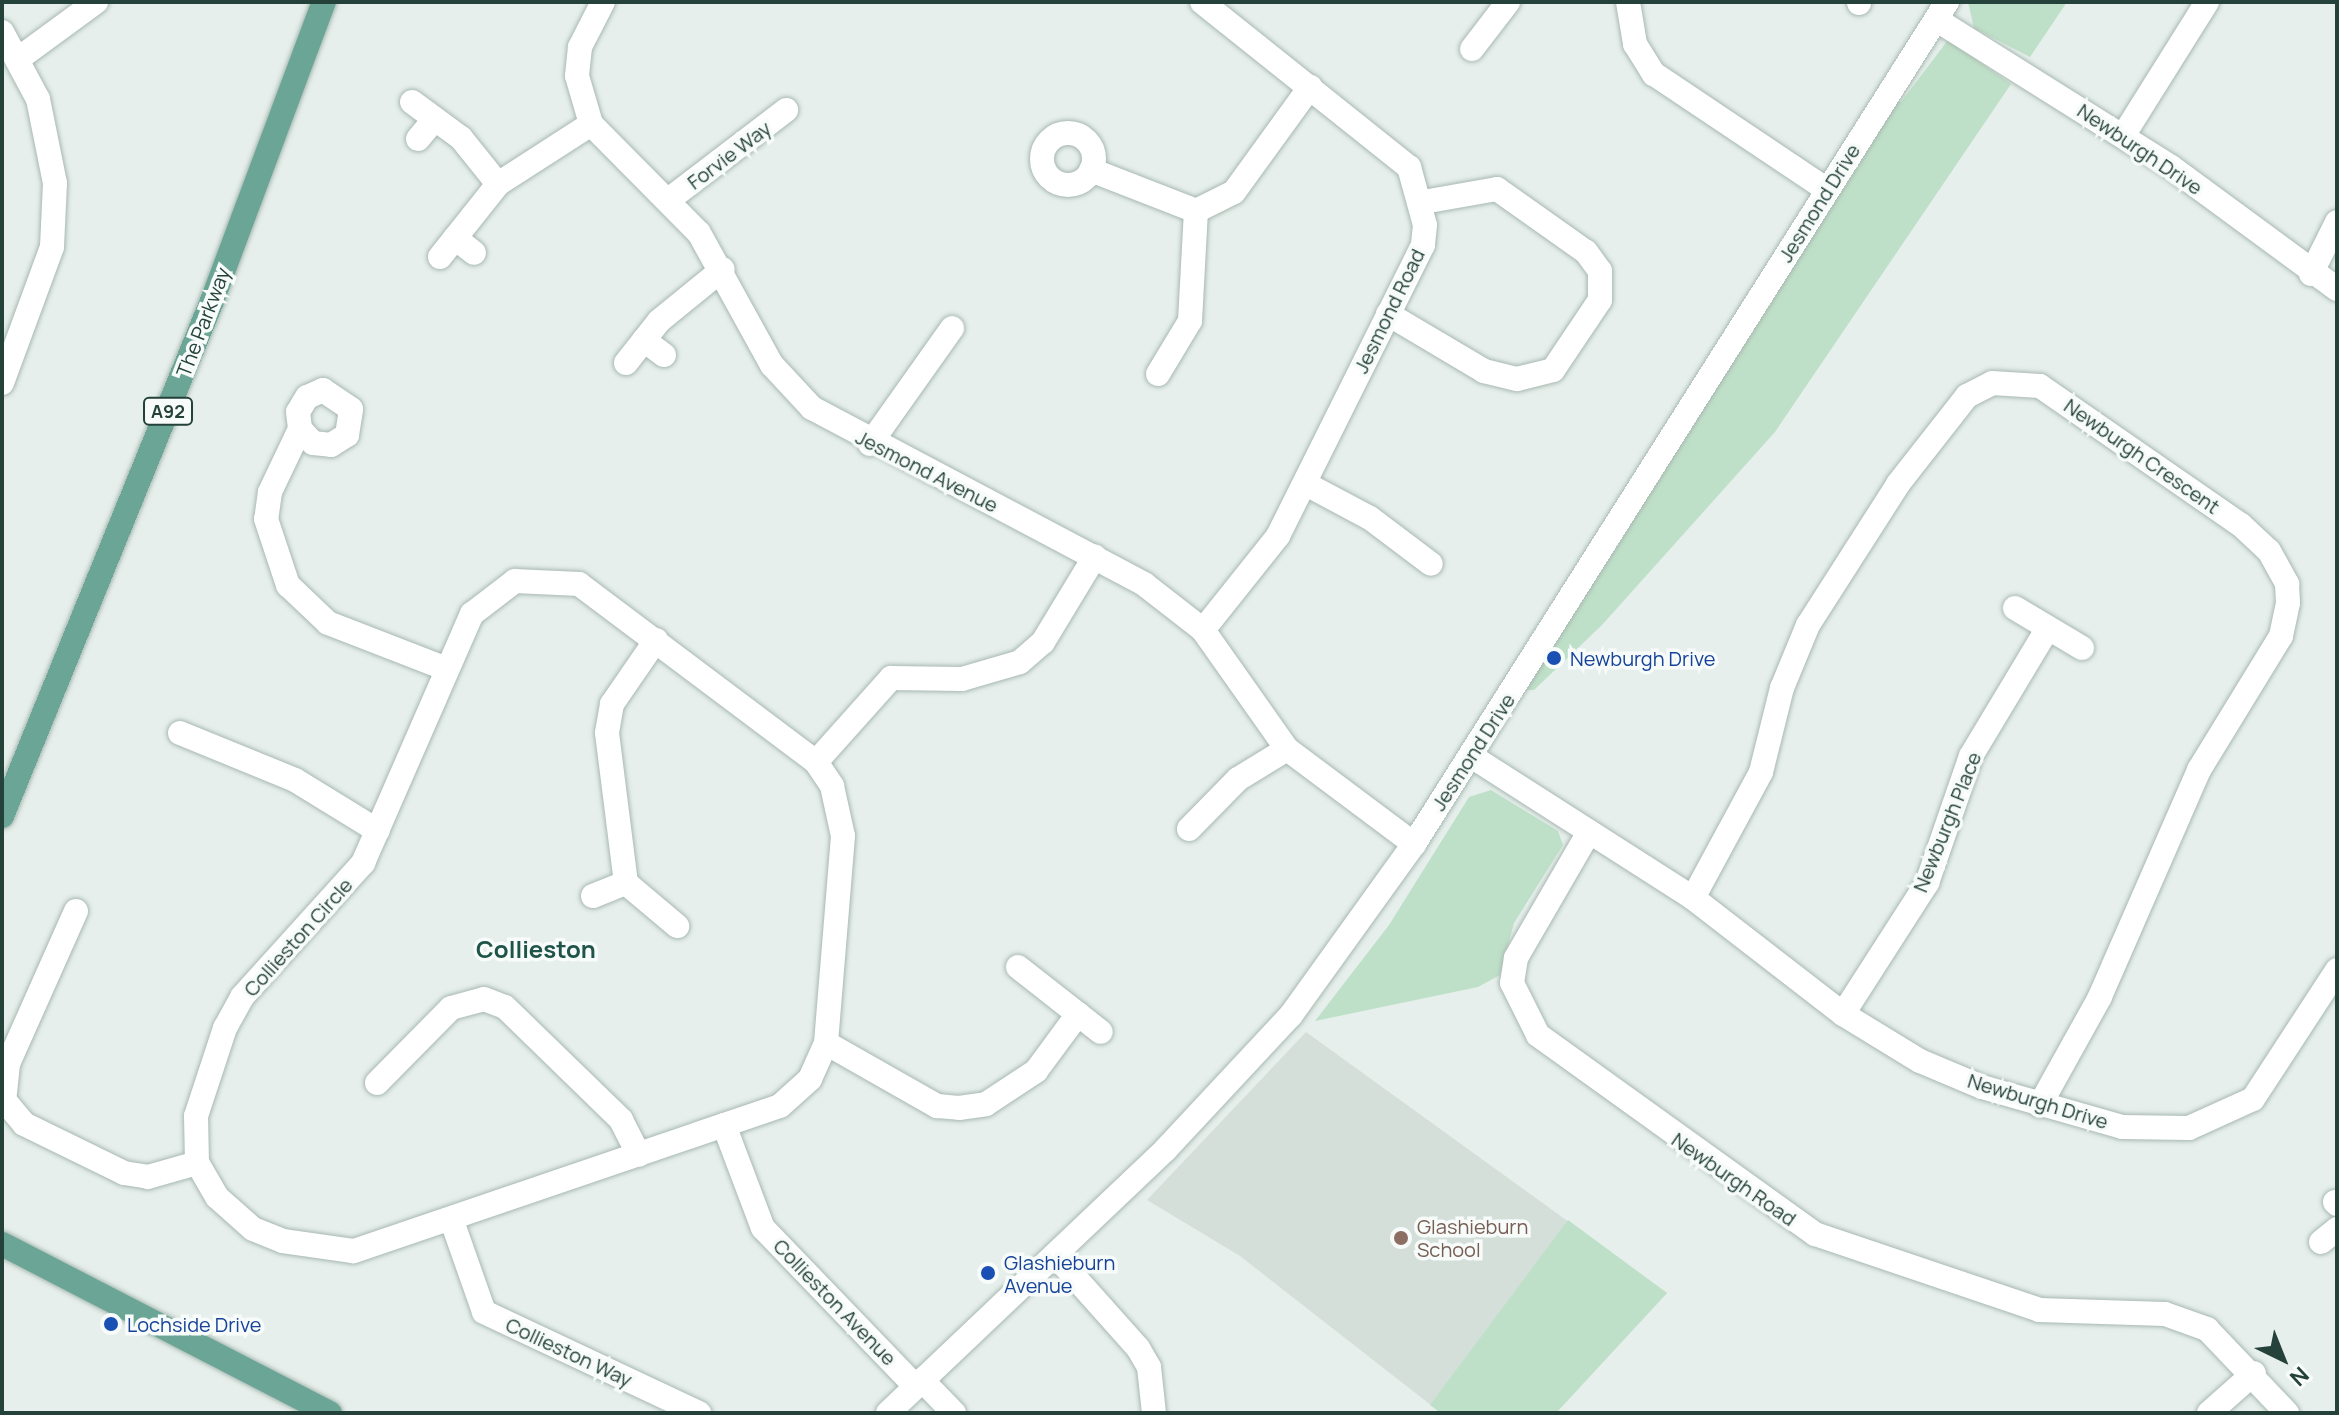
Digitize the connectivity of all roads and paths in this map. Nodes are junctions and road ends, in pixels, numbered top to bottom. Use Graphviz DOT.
graph roads {
  1 [pos="96,2"];
  2 [pos="324,2"];
  3 [pos="1202,2"];
  4 [pos="1508,2"];
  5 [pos="1628,2"];
  6 [pos="2207,2"];
  7 [pos="590,6"];
  8 [pos="1942,11"];
  9 [pos="2,32"];
  10 [pos="1472,49"];
  11 [pos="18,59"];
  12 [pos="1310,87"];
  13 [pos="412,102"];
  14 [pos="786,110"];
  15 [pos="435,119"];
  16 [pos="591,124"];
  17 [pos="2123,136"];
  18 [pos="418,139"];
  19 [pos="1091,170"];
  20 [pos="498,184"];
  21 [pos="1827,190"];
  22 [pos="671,198"];
  23 [pos="1423,202"];
  24 [pos="1196,211"];
  25 [pos="2337,222"];
  26 [pos="456,249"];
  27 [pos="723,269"];
  28 [pos="2311,274"];
  29 [pos="2337,289"];
  30 [pos="1388,314"];
  31 [pos="952,328"];
  32 [pos="644,340"];
  33 [pos="664,355"];
  34 [pos="626,363"];
  35 [pos="1158,374"];
  36 [pos="2,383"];
  37 [pos="300,429"];
  38 [pos="870,444"];
  39 [pos="1306,484"];
  40 [pos="1095,556"];
  41 [pos="1431,564"];
  42 [pos="2015,608"];
  43 [pos="2048,628"];
  44 [pos="1203,630"];
  45 [pos="656,640"];
  46 [pos="2082,648"];
  47 [pos="444,668"];
  48 [pos="180,733"];
  49 [pos="1287,749"];
  50 [pos="1471,756"];
  51 [pos="816,762"];
  52 [pos="2,816"];
  53 [pos="1189,829"];
  54 [pos="378,831"];
  55 [pos="1589,832"];
  56 [pos="1414,844"];
  57 [pos="626,883"];
  58 [pos="593,896"];
  59 [pos="1693,898"];
  60 [pos="76,911"];
  61 [pos="677,926"];
  62 [pos="1018,967"];
  63 [pos="2337,970"];
  64 [pos="1078,1014"];
  65 [pos="1843,1014"];
  66 [pos="1101,1032"];
  67 [pos="826,1043"];
  68 [pos="377,1083"];
  69 [pos="2040,1105"];
  70 [pos="724,1125"];
  71 [pos="639,1155"];
  72 [pos="197,1163"];
  73 [pos="452,1221"];
  74 [pos="2,1244"];
  75 [pos="1055,1255"];
  76 [pos="2254,1373"];
  77 [pos="919,1383"];
  78 [pos="330,1413"];
  79 [pos="699,1413"];
  80 [pos="888,1413"];
  81 [pos="954,1413"];
  82 [pos="1154,1413"];
  83 [pos="2209,1413"];
  84 [pos="2287,1413"];
  1 -- 11 [label="street"];
  2 -- 52 [label="main road, The Parkway / A92"];
  3 -- 12 [label="street, Jesmond Road"];
  4 -- 10 [label="street"];
  5 -- 21 [label="street"];
  6 -- 17 [label="street"];
  7 -- 16 [label="street"];
  8 -- 17 [label="street, Newburgh Drive"];
  8 -- 21 [label="street, Jesmond Drive"];
  9 -- 11 [label="street"];
  11 -- 36 [label="street"];
  12 -- 23 [label="street, Jesmond Road"];
  12 -- 24 [label="street"];
  13 -- 15 [label="street"];
  14 -- 22 [label="street, Forvie Way"];
  15 -- 18 [label="street"];
  15 -- 20 [label="street"];
  16 -- 20 [label="street"];
  16 -- 22 [label="street, Jesmond Avenue"];
  17 -- 28 [label="street, Newburgh Drive"];
  19 -- 24 [label="street"];
  20 -- 26 [label="street"];
  21 -- 50 [label="street, Jesmond Drive"];
  22 -- 27 [label="street, Jesmond Avenue"];
  23 -- 30 [label="street, Jesmond Road"];
  23 -- 30 [label="street"];
  24 -- 35 [label="street"];
  25 -- 28 [label="street"];
  27 -- 32 [label="street"];
  27 -- 38 [label="street, Jesmond Avenue"];
  28 -- 29 [label="street, Newburgh Drive"];
  30 -- 39 [label="street, Jesmond Road"];
  31 -- 38 [label="street"];
  32 -- 33 [label="street"];
  32 -- 34 [label="street"];
  37 -- 47 [label="street"];
  38 -- 40 [label="street, Jesmond Avenue"];
  39 -- 41 [label="street"];
  39 -- 44 [label="street, Jesmond Road"];
  40 -- 44 [label="street, Jesmond Avenue"];
  40 -- 51 [label="street"];
  42 -- 43 [label="street"];
  43 -- 46 [label="street"];
  43 -- 65 [label="street, Newburgh Place"];
  44 -- 49 [label="street, Jesmond Avenue"];
  45 -- 47 [label="street, Collieston Circle"];
  45 -- 51 [label="street, Collieston Circle"];
  45 -- 57 [label="street"];
  47 -- 54 [label="street, Collieston Circle"];
  48 -- 54 [label="street"];
  49 -- 53 [label="street"];
  49 -- 56 [label="street, Jesmond Avenue"];
  50 -- 55 [label="street, Newburgh Drive"];
  50 -- 56 [label="street, Jesmond Drive"];
  51 -- 67 [label="street, Collieston Circle"];
  54 -- 72 [label="street, Collieston Circle"];
  55 -- 59 [label="street, Newburgh Drive"];
  55 -- 76 [label="street, Newburgh Road"];
  56 -- 75 [label="street, Jesmond Drive"];
  57 -- 58 [label="street"];
  57 -- 61 [label="street"];
  59 -- 65 [label="street, Newburgh Drive"];
  59 -- 69 [label="street, Newburgh Crescent"];
  60 -- 72 [label="street"];
  62 -- 64 [label="street"];
  63 -- 69 [label="street, Newburgh Drive"];
  64 -- 66 [label="street"];
  64 -- 67 [label="street"];
  65 -- 69 [label="street, Newburgh Drive"];
  67 -- 70 [label="street, Collieston Circle"];
  68 -- 71 [label="street"];
  70 -- 71 [label="street, Collieston Circle"];
  70 -- 77 [label="street, Collieston Avenue"];
  71 -- 73 [label="street, Collieston Circle"];
  72 -- 73 [label="street, Collieston Circle"];
  73 -- 79 [label="street, Collieston Way"];
  74 -- 78 [label="main road"];
  75 -- 77 [label="street, Jesmond Drive"];
  75 -- 82 [label="street"];
  76 -- 83 [label="street"];
  76 -- 84 [label="street, Newburgh Road"];
  77 -- 80 [label="street, Jesmond Drive"];
  77 -- 81 [label="street, Collieston Avenue"];
}
